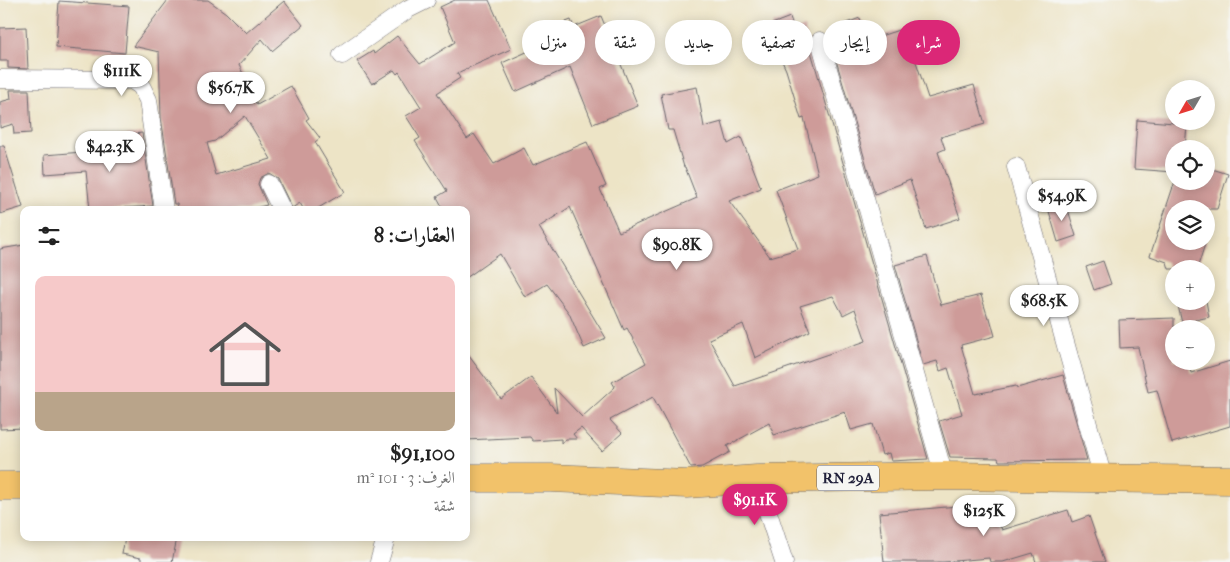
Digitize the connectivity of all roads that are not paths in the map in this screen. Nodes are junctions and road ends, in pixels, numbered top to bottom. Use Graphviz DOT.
graph roads {
  1 [pos="426,0"];
  2 [pos="820,41"];
  3 [pos="342,55"];
  4 [pos="0,79"];
  5 [pos="1016,166"];
  6 [pos="269,184"];
  7 [pos="163,206"];
  8 [pos="280,206"];
  9 [pos="944,476"];
  10 [pos="470,478"];
  11 [pos="1103,478"];
  12 [pos="757,479"];
  13 [pos="1230,480"];
  14 [pos="0,486"];
  15 [pos="20,486"];
  16 [pos="385,541"];
  17 [pos="379,562"];
  18 [pos="784,562"];
  1 -- 3 [label="street"];
  2 -- 9 [label="street"];
  4 -- 7 [label="street"];
  5 -- 11 [label="street"];
  6 -- 8 [label="street"];
  9 -- 11 [label="main road, RN 29A"];
  9 -- 12 [label="main road, RN 29A"];
  10 -- 12 [label="main road, RN 29A"];
  11 -- 13 [label="main road, RN 29A"];
  12 -- 18 [label="street"];
  14 -- 15 [label="main road"];
  16 -- 17 [label="street"];
}
